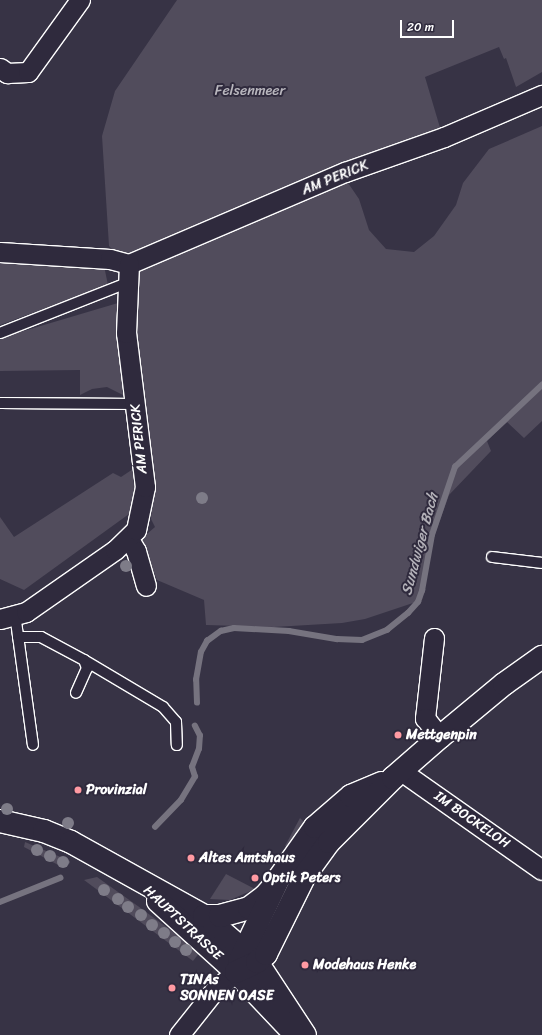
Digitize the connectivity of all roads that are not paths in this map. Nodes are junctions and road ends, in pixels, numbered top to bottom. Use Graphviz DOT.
graph roads {
  1 [pos="80,0"];
  2 [pos="0,68"];
  3 [pos="542,95"];
  4 [pos="0,252"];
  5 [pos="129,264"];
  6 [pos="127,283"];
  7 [pos="0,333"];
  8 [pos="0,403"];
  9 [pos="136,404"];
  10 [pos="129,539"];
  11 [pos="492,557"];
  12 [pos="542,563"];
  13 [pos="146,586"];
  14 [pos="8,616"];
  15 [pos="18,637"];
  16 [pos="434,638"];
  17 [pos="542,657"];
  18 [pos="84,660"];
  19 [pos="76,693"];
  20 [pos="440,737"];
  21 [pos="176,744"];
  22 [pos="33,745"];
  23 [pos="397,775"];
  24 [pos="0,821"];
  25 [pos="542,870"];
  26 [pos="279,878"];
  27 [pos="136,880"];
  28 [pos="204,916"];
  29 [pos="250,956"];
  30 [pos="236,972"];
  31 [pos="179,1035"];
  32 [pos="296,1035"];
  33 [pos="306,1035"];
  1 -- 2 [label="street"];
  3 -- 5 [label="street, AM PERICK"];
  4 -- 5 [label="street"];
  5 -- 6 [label="street, AM PERICK"];
  6 -- 7 [label="lane"];
  6 -- 9 [label="street, AM PERICK"];
  8 -- 9 [label="lane"];
  9 -- 10 [label="street, AM PERICK"];
  10 -- 13 [label="street"];
  10 -- 14 [label="street"];
  11 -- 12 [label="lane"];
  14 -- 15 [label="lane"];
  15 -- 18 [label="lane"];
  15 -- 22 [label="lane"];
  16 -- 20 [label="street"];
  17 -- 20 [label="main road"];
  18 -- 19 [label="lane"];
  18 -- 21 [label="lane"];
  20 -- 23 [label="main road"];
  23 -- 25 [label="street, IM BOCKELOH"];
  23 -- 26 [label="main road"];
  23 -- 29 [label="main road"];
  24 -- 27 [label="main road, HAUPTSTRASSE"];
  26 -- 28 [label="main road"];
  26 -- 29 [label="main road"];
  27 -- 28 [label="main road, HAUPTSTRASSE"];
  27 -- 30 [label="main road, HAUPTSTRASSE"];
  28 -- 29 [label="main road, HAUPTSTRASSE"];
  29 -- 30 [label="main road"];
  29 -- 33 [label="main road, HAUPTSTRASSE"];
  30 -- 31 [label="street"];
  30 -- 32 [label="main road, HAUPTSTRASSE"];
}
